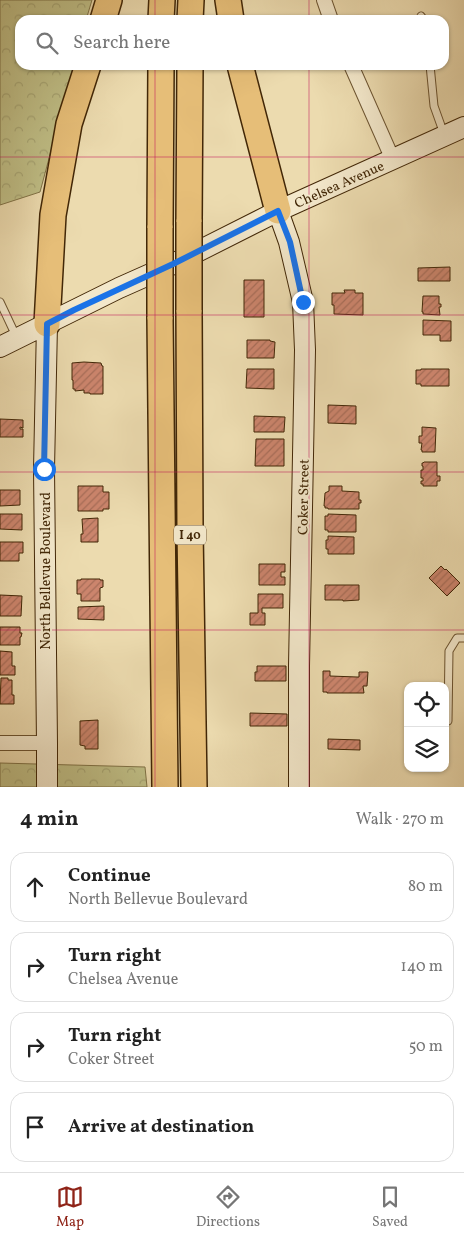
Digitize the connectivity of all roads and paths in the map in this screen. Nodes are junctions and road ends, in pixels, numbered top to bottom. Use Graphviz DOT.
graph roads {
  1 [pos="109,0"];
  2 [pos="162,0"];
  3 [pos="191,0"];
  4 [pos="228,0"];
  5 [pos="324,0"];
  6 [pos="104,15"];
  7 [pos="161,15"];
  8 [pos="190,15"];
  9 [pos="230,15"];
  10 [pos="329,15"];
  11 [pos="86,70"];
  12 [pos="161,70"];
  13 [pos="190,70"];
  14 [pos="241,70"];
  15 [pos="353,70"];
  16 [pos="430,70"];
  17 [pos="464,127"];
  18 [pos="445,136"];
  19 [pos="393,160"];
  20 [pos="278,211"];
  21 [pos="0,302"];
  22 [pos="47,324"];
  23 [pos="8,343"];
  24 [pos="464,638"];
  25 [pos="449,682"];
  26 [pos="0,743"];
  27 [pos="48,743"];
  28 [pos="47,787"];
  29 [pos="165,787"];
  30 [pos="194,787"];
  31 [pos="299,787"];
  1 -- 6 [label="highway"];
  2 -- 7 [label="highway"];
  3 -- 8 [label="highway"];
  4 -- 9 [label="highway"];
  5 -- 10 [label="street"];
  11 -- 22 [label="highway"];
  12 -- 29 [label="highway, I 40, bridge"];
  13 -- 30 [label="highway, I 40, bridge"];
  14 -- 20 [label="highway"];
  15 -- 19 [label="street"];
  16 -- 18 [label="lane"];
  17 -- 18 [label="main road, Chelsea Avenue"];
  18 -- 19 [label="main road, Chelsea Avenue"];
  19 -- 20 [label="main road, Chelsea Avenue"];
  20 -- 22 [label="main road, Chelsea Avenue"];
  20 -- 31 [label="main road, Coker Street"];
  21 -- 23 [label="lane"];
  22 -- 23 [label="main road, Chelsea Avenue"];
  22 -- 27 [label="main road, North Bellevue Boulevard"];
  24 -- 25 [label="lane"];
  26 -- 27 [label="street"];
  27 -- 28 [label="main road, North Bellevue Boulevard"];
}
